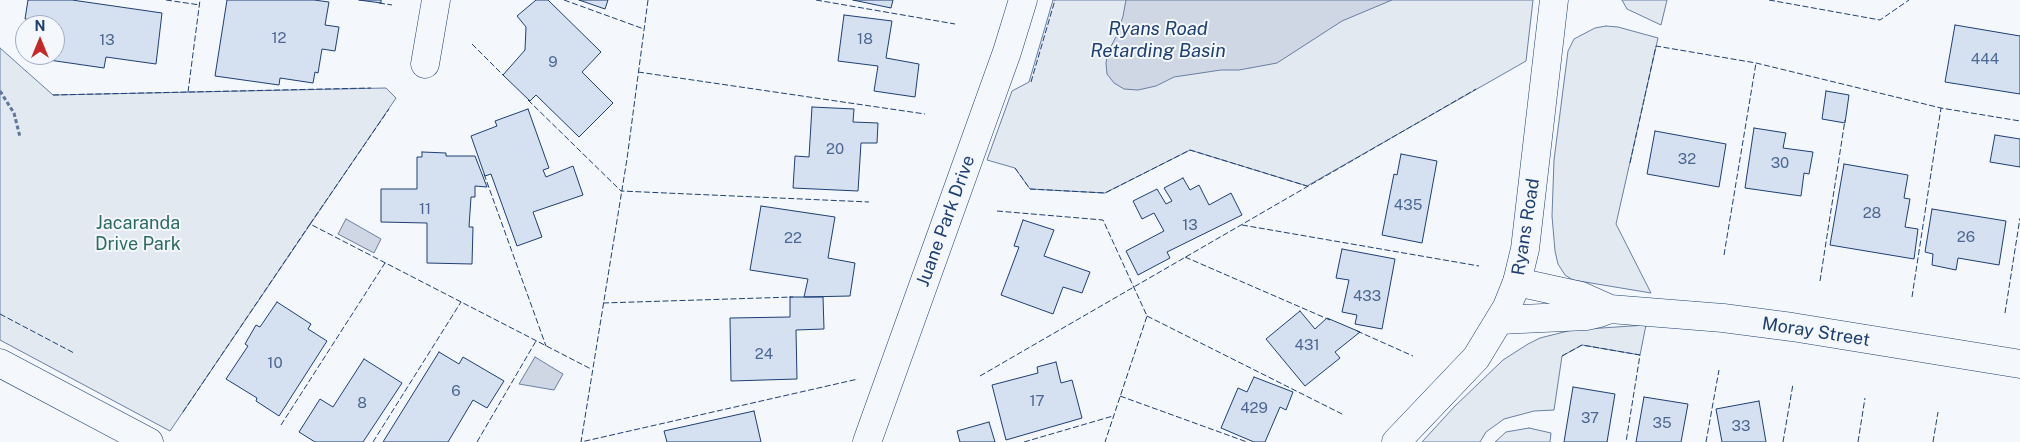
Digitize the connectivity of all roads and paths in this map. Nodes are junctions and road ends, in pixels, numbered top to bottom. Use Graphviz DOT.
graph roads {
  1 [pos="436,0"];
  2 [pos="1022,0"];
  3 [pos="1554,0"];
  4 [pos="425,64"];
  5 [pos="0,91"];
  6 [pos="20,137"];
  7 [pos="1517,282"];
  8 [pos="1610,308"];
  9 [pos="1500,320"];
  10 [pos="0,362"];
  11 [pos="2020,364"];
  12 [pos="149,442"];
  13 [pos="867,442"];
  14 [pos="1396,442"];
  1 -- 4 [label="street"];
  2 -- 13 [label="street, Juane Park Drive"];
  3 -- 7 [label="street, Ryans Road"];
  5 -- 6 [label="path"];
  7 -- 8 [label="street, Moray Street"];
  7 -- 9 [label="street, Ryans Road"];
  8 -- 9 [label="street, Moray Street"];
  8 -- 11 [label="street, Moray Street"];
  9 -- 14 [label="street, Ryans Road"];
  10 -- 12 [label="street"];
}
